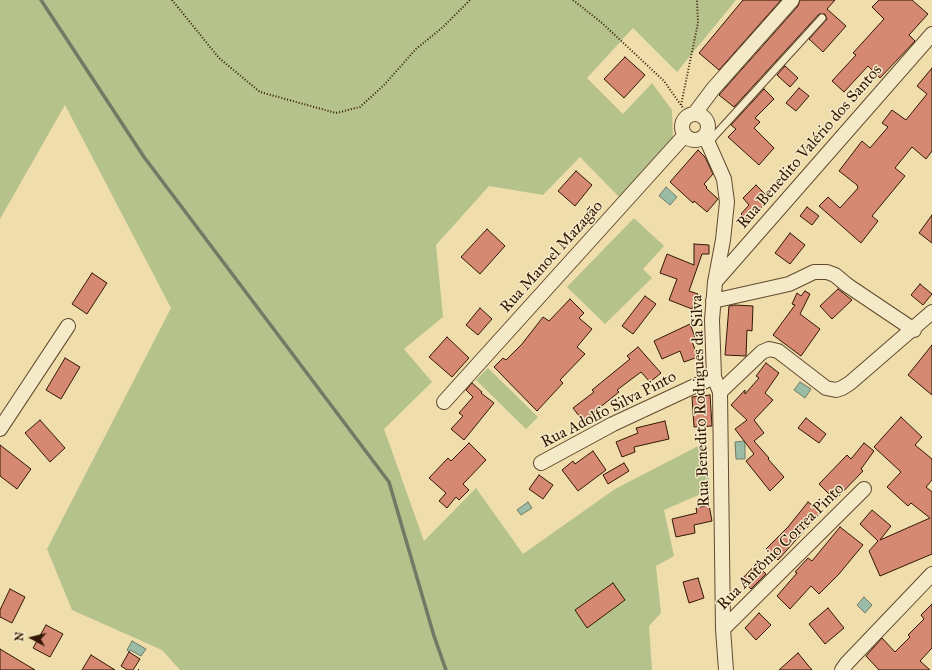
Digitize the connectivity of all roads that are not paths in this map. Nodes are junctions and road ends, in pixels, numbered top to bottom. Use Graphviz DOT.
graph roads {
  1 [pos="792,0"];
  2 [pos="822,18"];
  3 [pos="932,34"];
  4 [pos="688,111"];
  5 [pos="685,135"];
  6 [pos="706,139"];
  7 [pos="714,282"];
  8 [pos="713,301"];
  9 [pos="932,312"];
  10 [pos="68,326"];
  11 [pos="914,330"];
  12 [pos="714,377"];
  13 [pos="720,392"];
  14 [pos="444,402"];
  15 [pos="0,428"];
  16 [pos="541,463"];
  17 [pos="864,489"];
  18 [pos="932,574"];
  19 [pos="723,629"];
  20 [pos="726,670"];
  21 [pos="842,670"];
  1 -- 4 [label="street"];
  2 -- 6 [label="lane"];
  3 -- 7 [label="street, Rua Benedito Valério dos Santos"];
  4 -- 5 [label="street"];
  4 -- 6 [label="street"];
  5 -- 6 [label="street"];
  5 -- 14 [label="street, Rua Manoel Mazagão"];
  6 -- 7 [label="street, Rua Benedito Rodrigues da Silva"];
  7 -- 8 [label="street, Rua Benedito Rodrigues da Silva"];
  8 -- 11 [label="street"];
  8 -- 12 [label="street, Rua Benedito Rodrigues da Silva"];
  9 -- 11 [label="street"];
  10 -- 15 [label="street"];
  11 -- 13 [label="street"];
  12 -- 13 [label="street, Rua Benedito Rodrigues da Silva"];
  12 -- 16 [label="street, Rua Adolfo Silva Pinto"];
  13 -- 19 [label="street, Rua Benedito Rodrigues da Silva"];
  17 -- 19 [label="street, Rua Antônio Correa Pinto"];
  18 -- 21 [label="street"];
  19 -- 20 [label="street, Rua Benedito Rodrigues da Silva"];
}
